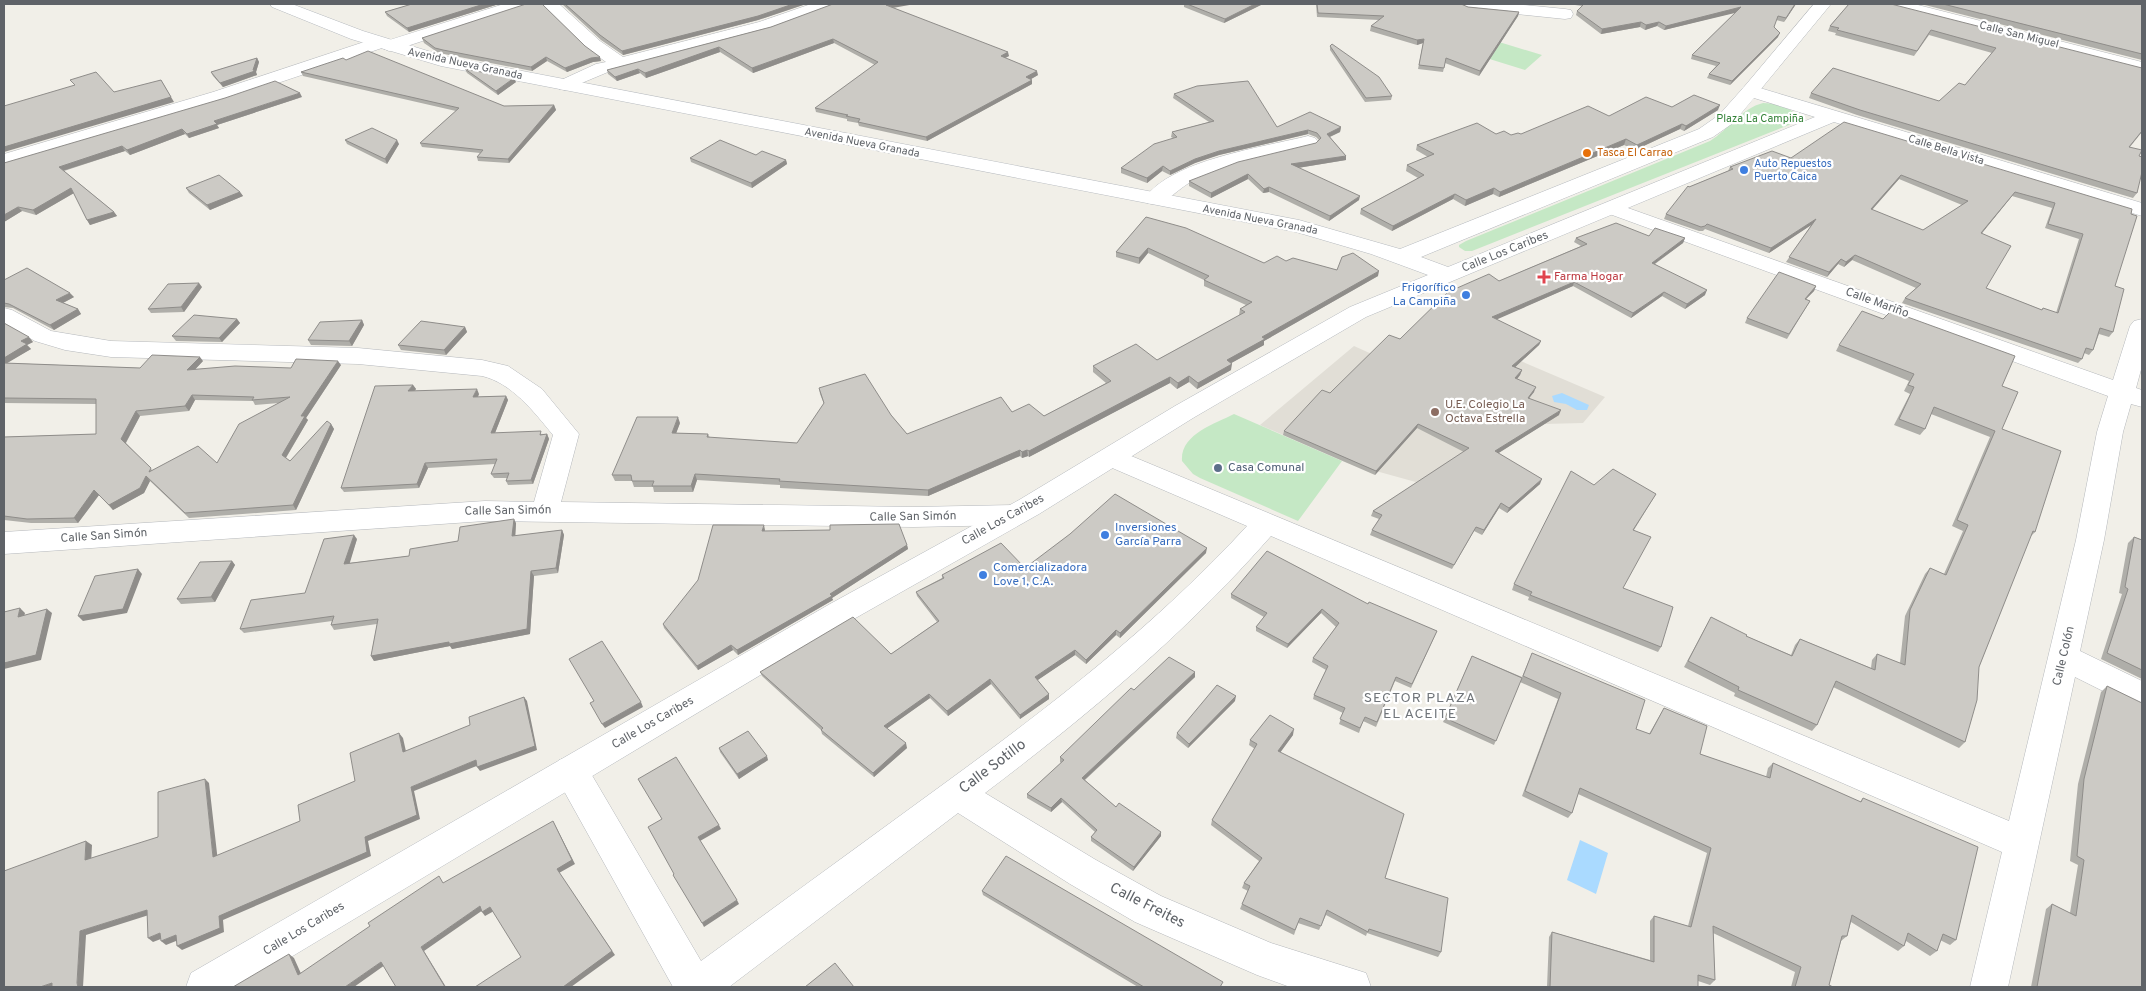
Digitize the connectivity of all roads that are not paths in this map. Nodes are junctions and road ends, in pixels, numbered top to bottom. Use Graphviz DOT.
graph roads {
  1 [pos="278,4"];
  2 [pos="520,4"];
  3 [pos="550,4"];
  4 [pos="826,4"];
  5 [pos="1468,4"];
  6 [pos="1824,4"];
  7 [pos="1895,4"];
  8 [pos="1565,14"];
  9 [pos="384,44"];
  10 [pos="620,63"];
  11 [pos="2142,67"];
  12 [pos="565,85"];
  13 [pos="1750,90"];
  14 [pos="1833,116"];
  15 [pos="1308,142"];
  16 [pos="4,160"];
  17 [pos="1154,199"];
  18 [pos="1611,208"];
  19 [pos="2142,210"];
  20 [pos="1401,257"];
  21 [pos="1449,274"];
  22 [pos="4,315"];
  23 [pos="2142,326"];
  24 [pos="2132,395"];
  25 [pos="1112,457"];
  26 [pos="545,510"];
  27 [pos="1014,515"];
  28 [pos="1267,523"];
  29 [pos="4,543"];
  30 [pos="2064,657"];
  31 [pos="2142,696"];
  32 [pos="571,771"];
  33 [pos="957,794"];
  34 [pos="2022,842"];
  35 [pos="205,987"];
  36 [pos="696,987"];
  37 [pos="1352,987"];
  38 [pos="1989,987"];
  1 -- 9 [label="street, Avenida Nueva Granada"];
  2 -- 9 [label="street"];
  3 -- 10 [label="street"];
  4 -- 10 [label="street"];
  5 -- 8 [label="street"];
  6 -- 13 [label="street"];
  7 -- 11 [label="street, Calle San Miguel"];
  9 -- 12 [label="street, Avenida Nueva Granada"];
  9 -- 16 [label="street"];
  10 -- 12 [label="street"];
  12 -- 17 [label="street, Avenida Nueva Granada"];
  13 -- 14 [label="street, Calle Bella Vista"];
  13 -- 20 [label="street"];
  14 -- 18 [label="street, Calle Los Caribes"];
  14 -- 19 [label="street, Calle Bella Vista"];
  15 -- 17 [label="street"];
  17 -- 20 [label="street, Avenida Nueva Granada"];
  18 -- 21 [label="street, Calle Los Caribes"];
  18 -- 24 [label="street, Calle Mariño"];
  20 -- 21 [label="street, Avenida Nueva Granada"];
  21 -- 25 [label="street, Calle Los Caribes"];
  22 -- 26 [label="street"];
  23 -- 24 [label="street, Calle Colón"];
  24 -- 30 [label="street, Calle Colón"];
  25 -- 27 [label="street, Calle Los Caribes"];
  25 -- 28 [label="street"];
  26 -- 27 [label="street, Calle San Simón"];
  26 -- 29 [label="street, Calle San Simón"];
  27 -- 32 [label="street, Calle Los Caribes"];
  28 -- 33 [label="street, Calle Sotillo"];
  28 -- 34 [label="street"];
  30 -- 31 [label="street"];
  30 -- 34 [label="street, Calle Colón"];
  32 -- 35 [label="street, Calle Los Caribes"];
  32 -- 36 [label="street"];
  33 -- 36 [label="street, Calle Sotillo"];
  33 -- 37 [label="street, Calle Freites"];
  34 -- 38 [label="street, Calle Colón"];
}
